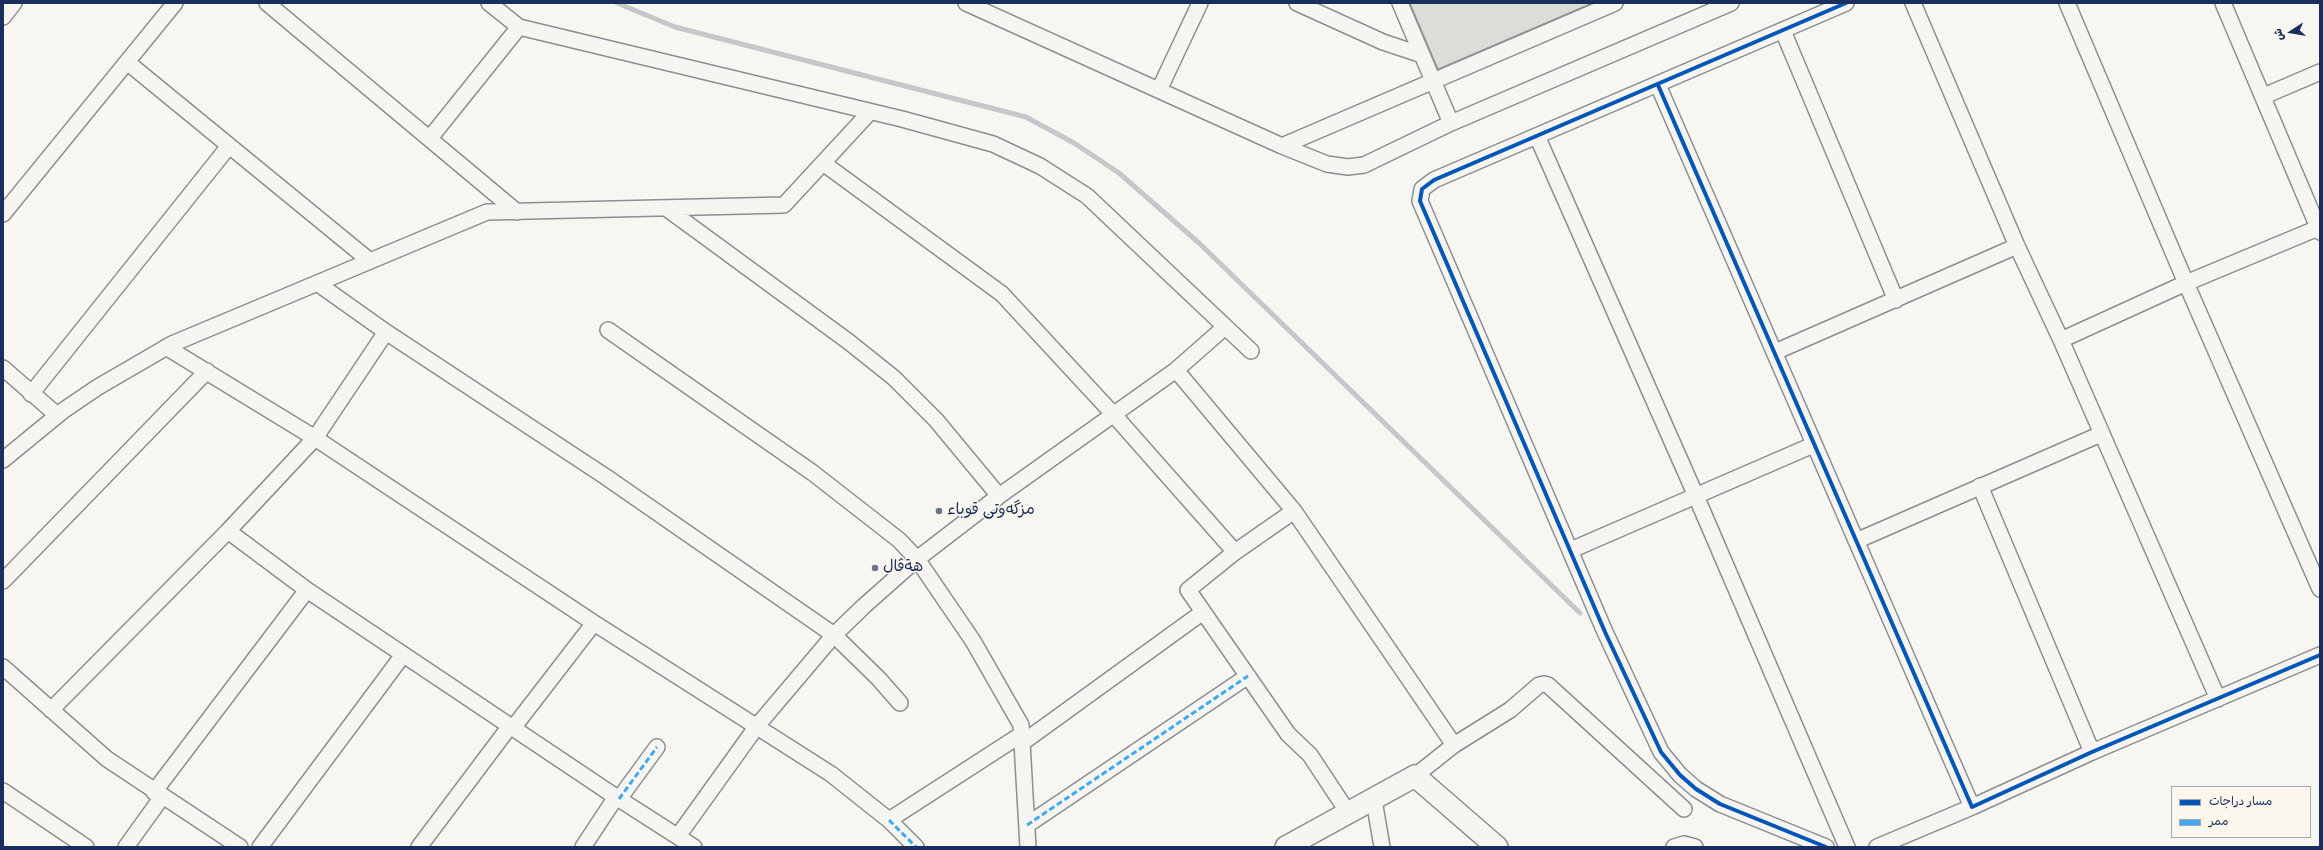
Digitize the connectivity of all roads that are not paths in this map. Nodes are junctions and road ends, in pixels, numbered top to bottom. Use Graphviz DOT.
graph roads {
  1 [pos="14,3"];
  2 [pos="176,3"];
  3 [pos="267,3"];
  4 [pos="489,3"];
  5 [pos="966,3"];
  6 [pos="1200,3"];
  7 [pos="1297,3"];
  8 [pos="1400,3"];
  9 [pos="1615,3"];
  10 [pos="1731,3"];
  11 [pos="1846,3"];
  12 [pos="1913,3"];
  13 [pos="2068,3"];
  14 [pos="2223,3"];
  15 [pos="1700,9"];
  16 [pos="3,17"];
  17 [pos="519,27"];
  18 [pos="1783,31"];
  19 [pos="1422,55"];
  20 [pos="127,62"];
  21 [pos="2320,72"];
  22 [pos="1433,81"];
  23 [pos="1658,85"];
  24 [pos="1159,90"];
  25 [pos="2264,96"];
  26 [pos="870,112"];
  27 [pos="1451,123"];
  28 [pos="1536,136"];
  29 [pos="430,138"];
  30 [pos="229,146"];
  31 [pos="1282,146"];
  32 [pos="823,163"];
  33 [pos="666,208"];
  34 [pos="517,212"];
  35 [pos="3,214"];
  36 [pos="2319,230"];
  37 [pos="2017,246"];
  38 [pos="370,261"];
  39 [pos="317,283"];
  40 [pos="2186,283"];
  41 [pos="1896,300"];
  42 [pos="1226,327"];
  43 [pos="608,330"];
  44 [pos="386,332"];
  45 [pos="2061,340"];
  46 [pos="166,347"];
  47 [pos="1251,351"];
  48 [pos="1775,352"];
  49 [pos="3,368"];
  50 [pos="1176,370"];
  51 [pos="207,372"];
  52 [pos="32,394"];
  53 [pos="57,415"];
  54 [pos="1114,415"];
  55 [pos="2101,434"];
  56 [pos="315,438"];
  57 [pos="1813,445"];
  58 [pos="3,460"];
  59 [pos="1980,486"];
  60 [pos="999,496"];
  61 [pos="1696,496"];
  62 [pos="1294,511"];
  63 [pos="228,531"];
  64 [pos="1856,541"];
  65 [pos="1571,550"];
  66 [pos="1235,552"];
  67 [pos="917,559"];
  68 [pos="3,581"];
  69 [pos="2320,589"];
  70 [pos="307,590"];
  71 [pos="1203,612"];
  72 [pos="594,623"];
  73 [pos="834,635"];
  74 [pos="403,655"];
  75 [pos="2320,655"];
  76 [pos="3,667"];
  77 [pos="1248,676"];
  78 [pos="2218,699"];
  79 [pos="900,703"];
  80 [pos="51,710"];
  81 [pos="758,726"];
  82 [pos="512,727"];
  83 [pos="1022,738"];
  84 [pos="1454,745"];
  85 [pos="656,747"];
  86 [pos="2092,752"];
  87 [pos="1415,776"];
  88 [pos="3,791"];
  89 [pos="158,794"];
  90 [pos="617,798"];
  91 [pos="1374,800"];
  92 [pos="1972,807"];
  93 [pos="1684,809"];
  94 [pos="1349,814"];
  95 [pos="889,820"];
  96 [pos="1027,825"];
  97 [pos="678,836"];
  98 [pos="86,847"];
  99 [pos="126,847"];
  100 [pos="240,847"];
  101 [pos="260,847"];
  102 [pos="419,847"];
  103 [pos="583,847"];
  104 [pos="694,847"];
  105 [pos="916,847"];
  106 [pos="1028,847"];
  107 [pos="1286,847"];
  108 [pos="1382,847"];
  109 [pos="1497,847"];
  110 [pos="1674,847"];
  111 [pos="1695,847"];
  112 [pos="1826,847"];
  113 [pos="1847,847"];
  114 [pos="1877,847"];
  1 -- 16 [label="street"];
  2 -- 20 [label="street"];
  3 -- 29 [label="street"];
  4 -- 17 [label="street"];
  5 -- 24 [label="street"];
  6 -- 24 [label="street"];
  7 -- 19 [label="street"];
  8 -- 19 [label="street"];
  9 -- 22 [label="street"];
  10 -- 15 [label="street"];
  11 -- 18 [label="street"];
  12 -- 37 [label="street"];
  13 -- 40 [label="street"];
  14 -- 25 [label="street"];
  15 -- 27 [label="street"];
  17 -- 26 [label="street"];
  17 -- 29 [label="street"];
  18 -- 23 [label="street"];
  18 -- 41 [label="street"];
  19 -- 22 [label="street"];
  20 -- 30 [label="street"];
  20 -- 35 [label="street"];
  21 -- 25 [label="street"];
  22 -- 27 [label="street"];
  22 -- 31 [label="street"];
  23 -- 28 [label="street"];
  23 -- 48 [label="street"];
  24 -- 31 [label="street"];
  25 -- 36 [label="street"];
  26 -- 32 [label="street"];
  26 -- 42 [label="street"];
  27 -- 31 [label="street"];
  28 -- 61 [label="street"];
  28 -- 65 [label="street"];
  29 -- 34 [label="street"];
  30 -- 38 [label="street"];
  30 -- 52 [label="street"];
  32 -- 33 [label="street"];
  32 -- 54 [label="street"];
  33 -- 34 [label="street"];
  33 -- 60 [label="street"];
  34 -- 38 [label="street"];
  36 -- 40 [label="street"];
  37 -- 41 [label="street"];
  37 -- 45 [label="street"];
  38 -- 39 [label="street"];
  39 -- 44 [label="street"];
  39 -- 46 [label="street"];
  40 -- 45 [label="street"];
  40 -- 69 [label="street"];
  41 -- 48 [label="street"];
  42 -- 47 [label="street"];
  42 -- 50 [label="street"];
  43 -- 67 [label="street"];
  44 -- 56 [label="street"];
  44 -- 73 [label="street"];
  45 -- 55 [label="street"];
  46 -- 51 [label="street"];
  46 -- 53 [label="street"];
  48 -- 57 [label="street"];
  49 -- 52 [label="street"];
  50 -- 54 [label="street"];
  50 -- 62 [label="street"];
  51 -- 56 [label="street"];
  51 -- 68 [label="street"];
  52 -- 53 [label="street"];
  53 -- 58 [label="street"];
  54 -- 60 [label="street"];
  54 -- 66 [label="street"];
  55 -- 59 [label="street"];
  55 -- 78 [label="street"];
  56 -- 63 [label="street"];
  56 -- 72 [label="street"];
  57 -- 61 [label="street"];
  57 -- 64 [label="street"];
  59 -- 64 [label="street"];
  59 -- 86 [label="street"];
  60 -- 67 [label="street"];
  61 -- 65 [label="street"];
  61 -- 113 [label="street"];
  62 -- 66 [label="street"];
  62 -- 84 [label="street"];
  63 -- 70 [label="street"];
  63 -- 80 [label="street"];
  64 -- 92 [label="street"];
  65 -- 112 [label="street"];
  66 -- 71 [label="street"];
  67 -- 73 [label="street"];
  67 -- 83 [label="street"];
  70 -- 74 [label="street"];
  70 -- 89 [label="street"];
  71 -- 77 [label="street"];
  71 -- 83 [label="street"];
  72 -- 81 [label="street"];
  72 -- 82 [label="street"];
  73 -- 79 [label="street"];
  73 -- 81 [label="street"];
  74 -- 82 [label="street"];
  74 -- 101 [label="street"];
  75 -- 78 [label="street"];
  76 -- 80 [label="street"];
  77 -- 94 [label="street"];
  77 -- 96 [label="street"];
  78 -- 86 [label="street"];
  80 -- 89 [label="street"];
  81 -- 95 [label="street"];
  81 -- 97 [label="street"];
  82 -- 90 [label="street"];
  82 -- 102 [label="street"];
  83 -- 95 [label="street"];
  83 -- 96 [label="street"];
  84 -- 87 [label="street"];
  84 -- 93 [label="street"];
  85 -- 90 [label="street"];
  86 -- 92 [label="street"];
  87 -- 91 [label="street"];
  87 -- 109 [label="street"];
  88 -- 98 [label="street"];
  89 -- 99 [label="street"];
  89 -- 100 [label="street"];
  90 -- 97 [label="street"];
  90 -- 103 [label="street"];
  91 -- 94 [label="street"];
  91 -- 108 [label="street"];
  92 -- 114 [label="street"];
  94 -- 107 [label="street"];
  95 -- 105 [label="street"];
  96 -- 106 [label="street"];
  97 -- 104 [label="street"];
  110 -- 111 [label="street"];
}
